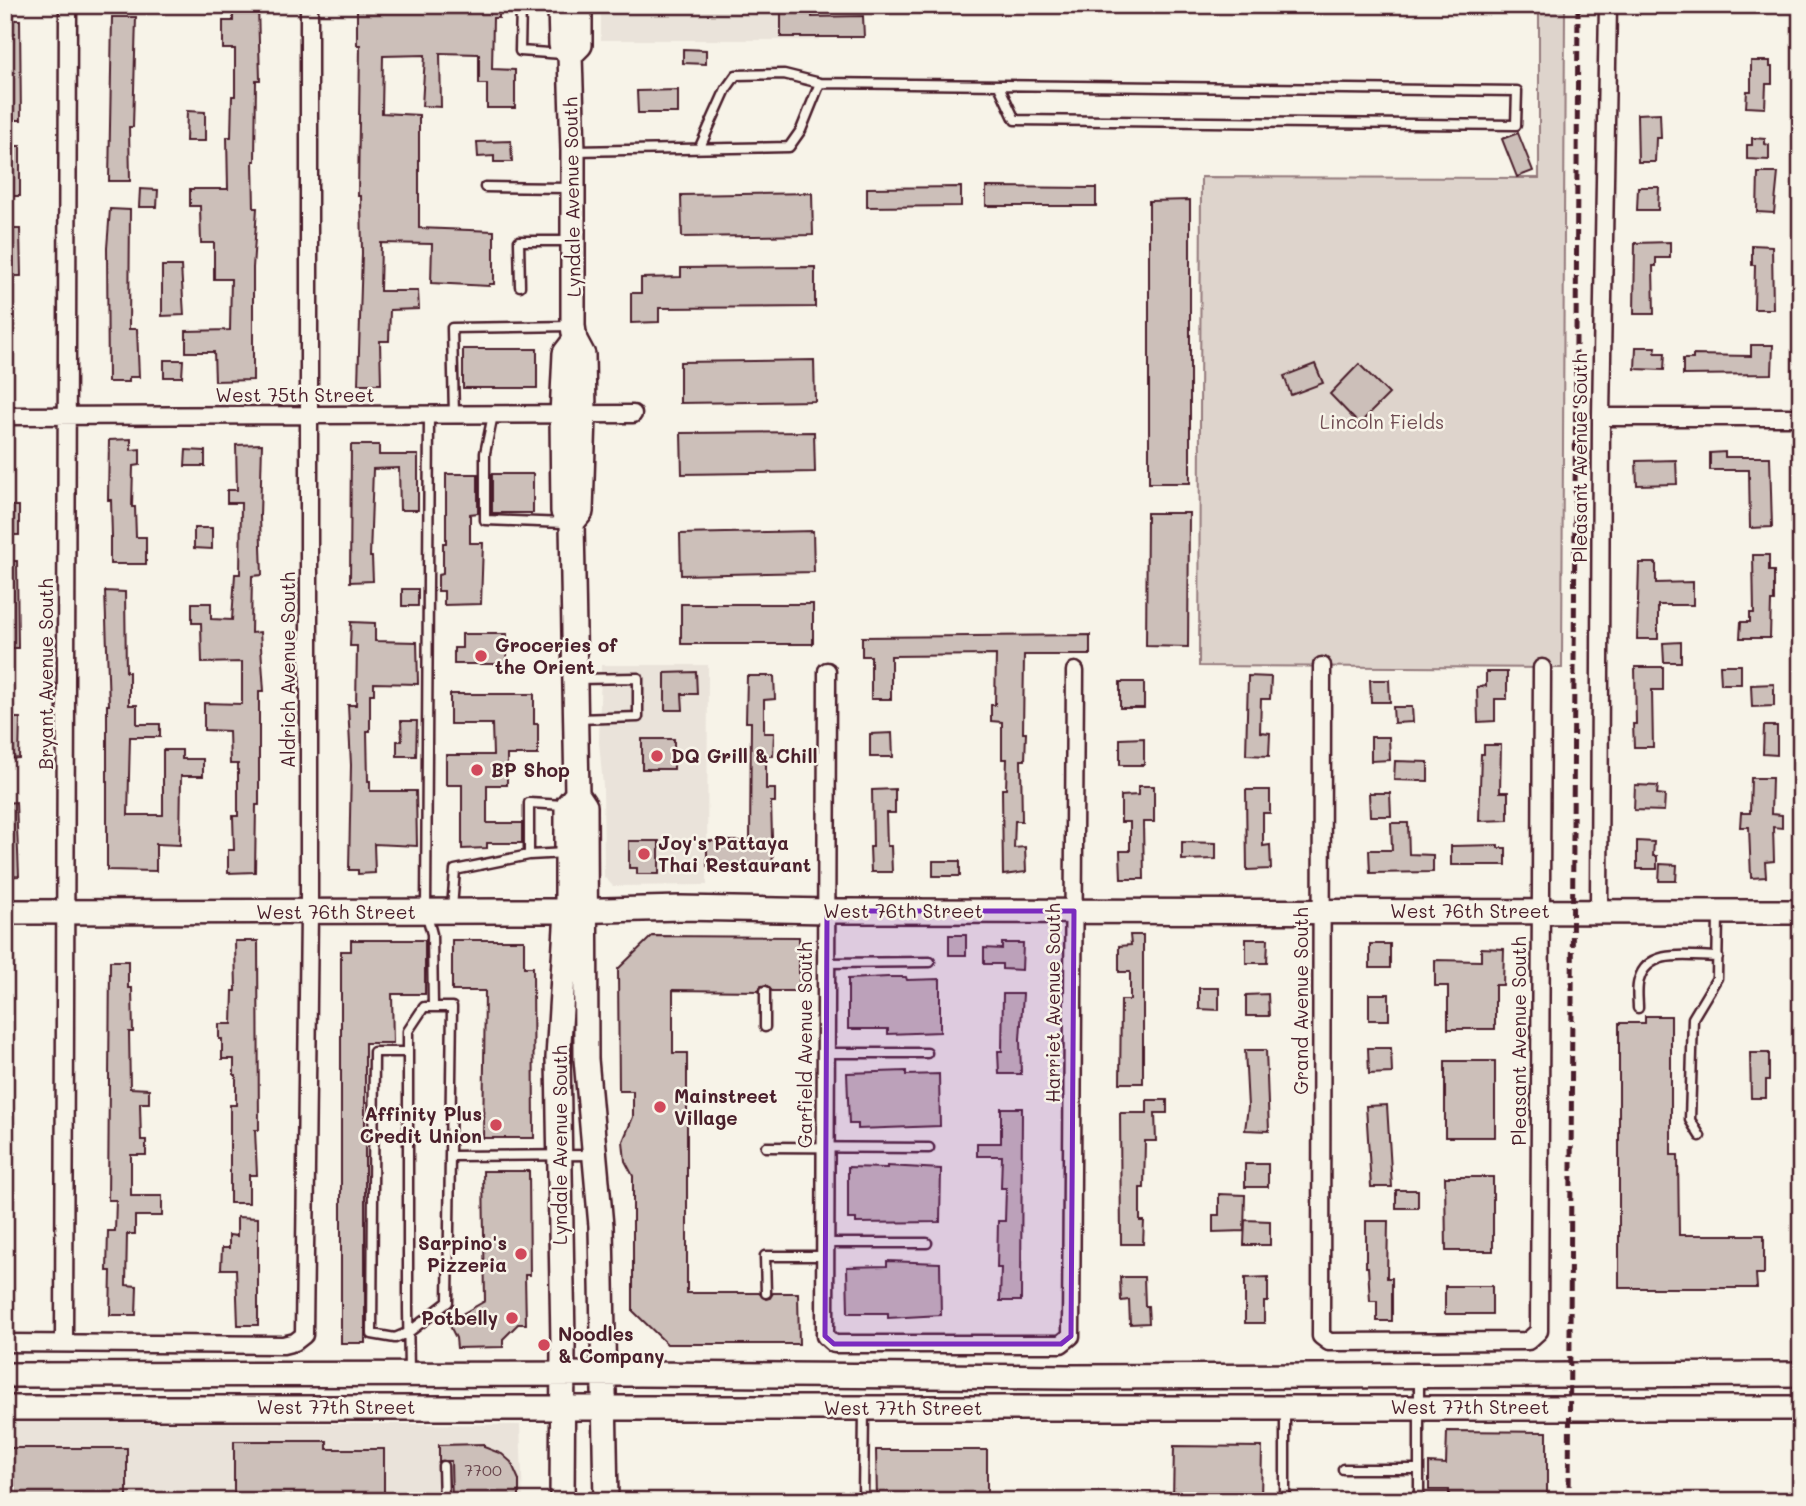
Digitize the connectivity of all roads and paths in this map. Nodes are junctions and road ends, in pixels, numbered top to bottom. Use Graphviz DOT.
graph roads {
  1 [pos="68,5"];
  2 [pos="309,5"];
  3 [pos="520,5"];
  4 [pos="560,5"];
  5 [pos="580,5"];
  6 [pos="1608,5"];
  7 [pos="570,54"];
  8 [pos="820,83"];
  9 [pos="999,86"];
  10 [pos="700,147"];
  11 [pos="573,151"];
  12 [pos="485,187"];
  13 [pos="572,188"];
  14 [pos="572,241"];
  15 [pos="520,286"];
  16 [pos="574,333"];
  17 [pos="573,414"];
  18 [pos="633,414"];
  19 [pos="309,415"];
  20 [pos="429,415"];
  21 [pos="454,415"];
  22 [pos="494,415"];
  23 [pos="5,416"];
  24 [pos="68,416"];
  25 [pos="1601,417"];
  26 [pos="1801,417"];
  27 [pos="572,523"];
  28 [pos="1322,667"];
  29 [pos="1542,668"];
  30 [pos="827,671"];
  31 [pos="1075,671"];
  32 [pos="576,679"];
  33 [pos="577,719"];
  34 [pos="572,800"];
  35 [pos="567,853"];
  36 [pos="529,855"];
  37 [pos="452,911"];
  38 [pos="577,911"];
  39 [pos="827,911"];
  40 [pos="1074,911"];
  41 [pos="1322,911"];
  42 [pos="5,912"];
  43 [pos="67,912"];
  44 [pos="309,912"];
  45 [pos="426,912"];
  46 [pos="1540,912"];
  47 [pos="1599,912"];
  48 [pos="1718,912"];
  49 [pos="1801,912"];
  50 [pos="1718,957"];
  51 [pos="930,962"];
  52 [pos="826,963"];
  53 [pos="765,990"];
  54 [pos="433,1007"];
  55 [pos="1638,1008"];
  56 [pos="765,1027"];
  57 [pos="408,1052"];
  58 [pos="825,1053"];
  59 [pos="927,1053"];
  60 [pos="1700,1136"];
  61 [pos="766,1147"];
  62 [pos="825,1148"];
  63 [pos="929,1148"];
  64 [pos="559,1155"];
  65 [pos="595,1155"];
  66 [pos="451,1156"];
  67 [pos="927,1243"];
  68 [pos="824,1250"];
  69 [pos="766,1293"];
  70 [pos="1539,1331"];
  71 [pos="409,1332"];
  72 [pos="825,1336"];
  73 [pos="5,1343"];
  74 [pos="64,1343"];
  75 [pos="409,1374"];
  76 [pos="562,1374"];
  77 [pos="604,1374"];
  78 [pos="1419,1374"];
  79 [pos="1801,1374"];
  80 [pos="5,1375"];
  81 [pos="562,1407"];
  82 [pos="1285,1407"];
  83 [pos="1419,1407"];
  84 [pos="5,1408"];
  85 [pos="605,1408"];
  86 [pos="864,1408"];
  87 [pos="1801,1408"];
  88 [pos="443,1466"];
  89 [pos="1343,1469"];
  90 [pos="1419,1469"];
  91 [pos="444,1501"];
  92 [pos="562,1501"];
  93 [pos="606,1501"];
  94 [pos="863,1501"];
  95 [pos="1285,1501"];
  96 [pos="1419,1501"];
  1 -- 24 [label="street, Bryant Avenue South"];
  2 -- 19 [label="street, Aldrich Avenue South"];
  3 -- 7 [label="lane"];
  4 -- 7 [label="street, Lyndale Avenue South"];
  5 -- 7 [label="street, Lyndale Avenue South"];
  6 -- 25 [label="street, Pleasant Avenue South"];
  7 -- 11 [label="street, Lyndale Avenue South"];
  8 -- 9 [label="lane"];
  8 -- 10 [label="lane"];
  8 -- 10 [label="lane"];
  9 -- 9 [label="lane"];
  10 -- 11 [label="lane"];
  11 -- 13 [label="street, Lyndale Avenue South"];
  12 -- 13 [label="lane"];
  13 -- 14 [label="street, Lyndale Avenue South"];
  14 -- 15 [label="lane"];
  14 -- 16 [label="street, Lyndale Avenue South"];
  16 -- 17 [label="street, Lyndale Avenue South"];
  16 -- 21 [label="lane"];
  17 -- 18 [label="street, West 75th Street"];
  17 -- 22 [label="street, West 75th Street"];
  17 -- 27 [label="street, Lyndale Avenue South"];
  19 -- 20 [label="street, West 75th Street"];
  19 -- 24 [label="street, West 75th Street"];
  19 -- 44 [label="street, Aldrich Avenue South"];
  20 -- 21 [label="street, West 75th Street"];
  20 -- 45 [label="lane"];
  21 -- 22 [label="street, West 75th Street"];
  22 -- 27 [label="lane"];
  23 -- 24 [label="street, West 75th Street"];
  24 -- 43 [label="street, Bryant Avenue South"];
  25 -- 26 [label="street"];
  25 -- 47 [label="street, Pleasant Avenue South"];
  27 -- 32 [label="street, Lyndale Avenue South"];
  28 -- 41 [label="street, Grand Avenue South"];
  29 -- 46 [label="street, Pleasant Avenue South"];
  30 -- 39 [label="street, Garfield Avenue South"];
  31 -- 40 [label="street, Harriet Avenue South"];
  32 -- 33 [label="street, Lyndale Avenue South"];
  32 -- 33 [label="lane"];
  33 -- 34 [label="street, Lyndale Avenue South"];
  34 -- 35 [label="street, Lyndale Avenue South"];
  34 -- 36 [label="lane"];
  34 -- 38 [label="street, Lyndale Avenue South"];
  35 -- 36 [label="lane"];
  35 -- 38 [label="street, Lyndale Avenue South"];
  36 -- 37 [label="lane"];
  37 -- 38 [label="street, West 76th Street"];
  37 -- 45 [label="street, West 76th Street"];
  38 -- 39 [label="street, West 76th Street"];
  38 -- 64 [label="street, Lyndale Avenue South"];
  38 -- 65 [label="street, Lyndale Avenue South"];
  39 -- 40 [label="street, West 76th Street"];
  39 -- 52 [label="street, Garfield Avenue South"];
  40 -- 41 [label="street, West 76th Street"];
  40 -- 72 [label="street, Harriet Avenue South"];
  41 -- 46 [label="street, West 76th Street"];
  41 -- 70 [label="street, Grand Avenue South"];
  42 -- 43 [label="street, West 76th Street"];
  43 -- 44 [label="street, West 76th Street"];
  43 -- 74 [label="street, Bryant Avenue South"];
  44 -- 45 [label="street, West 76th Street"];
  44 -- 74 [label="street, Aldrich Avenue South"];
  45 -- 54 [label="lane"];
  46 -- 47 [label="street, West 76th Street"];
  46 -- 70 [label="street, Pleasant Avenue South"];
  47 -- 48 [label="street, West 76th Street"];
  48 -- 49 [label="street, West 76th Street"];
  48 -- 50 [label="lane"];
  50 -- 55 [label="lane"];
  50 -- 60 [label="lane"];
  51 -- 52 [label="lane"];
  52 -- 58 [label="street, Garfield Avenue South"];
  53 -- 56 [label="lane"];
  54 -- 57 [label="lane"];
  54 -- 66 [label="lane"];
  57 -- 71 [label="lane"];
  57 -- 71 [label="lane"];
  58 -- 59 [label="lane"];
  58 -- 62 [label="street, Garfield Avenue South"];
  61 -- 62 [label="lane"];
  62 -- 63 [label="lane"];
  62 -- 68 [label="street, Garfield Avenue South"];
  64 -- 65 [label="lane"];
  64 -- 66 [label="lane"];
  64 -- 76 [label="street, Lyndale Avenue South"];
  65 -- 77 [label="street, Lyndale Avenue South"];
  66 -- 71 [label="lane"];
  67 -- 68 [label="lane"];
  68 -- 69 [label="lane"];
  68 -- 72 [label="street, Garfield Avenue South"];
  71 -- 75 [label="lane"];
  73 -- 74 [label="street"];
  75 -- 76 [label="street, West 77th Street"];
  75 -- 80 [label="street, West 77th Street"];
  76 -- 77 [label="street, West 77th Street"];
  76 -- 81 [label="street, Lyndale Avenue South"];
  77 -- 78 [label="street, West 77th Street"];
  77 -- 85 [label="street, Lyndale Avenue South"];
  78 -- 79 [label="street, West 77th Street"];
  78 -- 83 [label="lane"];
  81 -- 84 [label="street, West 77th Street"];
  81 -- 85 [label="street, West 77th Street"];
  81 -- 92 [label="street, Lyndale Avenue South"];
  82 -- 83 [label="street, West 77th Street"];
  82 -- 86 [label="street, West 77th Street"];
  82 -- 95 [label="lane"];
  83 -- 87 [label="street, West 77th Street"];
  83 -- 90 [label="lane"];
  85 -- 86 [label="street, West 77th Street"];
  85 -- 93 [label="street, Lyndale Avenue South"];
  86 -- 94 [label="lane"];
  88 -- 91 [label="lane"];
  89 -- 90 [label="lane"];
  90 -- 96 [label="lane"];
}
